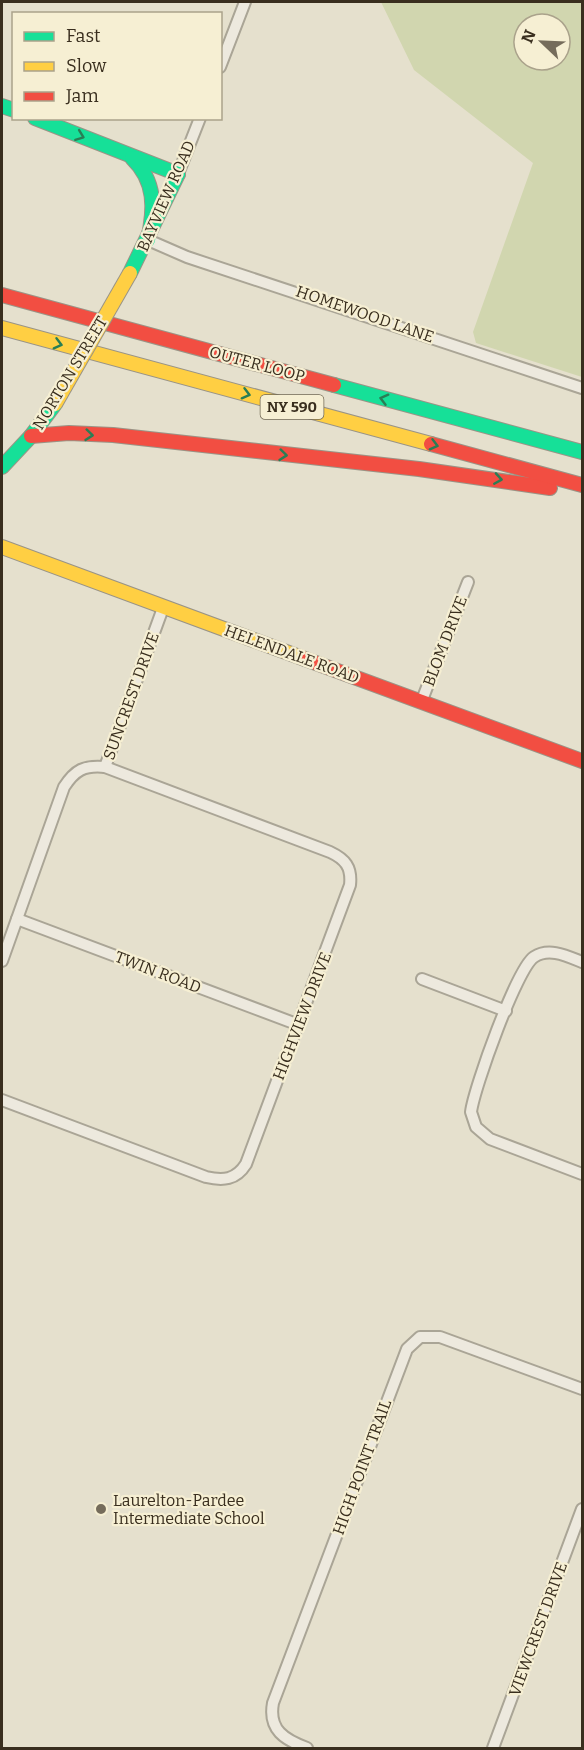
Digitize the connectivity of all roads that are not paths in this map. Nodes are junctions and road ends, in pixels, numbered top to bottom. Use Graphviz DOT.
graph roads {
  1 [pos="245,2"];
  2 [pos="222,62"];
  3 [pos="40,120"];
  4 [pos="199,120"];
  5 [pos="124,153"];
  6 [pos="178,174"];
  7 [pos="148,240"];
  8 [pos="130,273"];
  9 [pos="2,295"];
  10 [pos="2,328"];
  11 [pos="582,388"];
  12 [pos="31,436"];
  13 [pos="582,452"];
  14 [pos="2,466"];
  15 [pos="582,485"];
  16 [pos="582,494"];
  17 [pos="2,547"];
  18 [pos="468,582"];
  19 [pos="163,608"];
  20 [pos="422,700"];
  21 [pos="582,761"];
  22 [pos="105,767"];
  23 [pos="17,920"];
  24 [pos="2,961"];
  25 [pos="582,962"];
  26 [pos="422,979"];
  27 [pos="506,1011"];
  28 [pos="299,1025"];
  29 [pos="2,1100"];
  30 [pos="582,1174"];
  31 [pos="582,1389"];
  32 [pos="582,1509"];
  33 [pos="307,1749"];
  34 [pos="493,1749"];
  1 -- 2 [label="street"];
  3 -- 5 [label="main road, one-way"];
  4 -- 6 [label="street, BAYVIEW ROAD"];
  5 -- 6 [label="main road"];
  5 -- 7 [label="main road"];
  6 -- 7 [label="main road, BAYVIEW ROAD"];
  7 -- 8 [label="main road, BAYVIEW ROAD"];
  7 -- 11 [label="street, HOMEWOOD LANE"];
  8 -- 12 [label="main road, NORTON STREET, bridge"];
  13 -- 9 [label="main road, OUTER LOOP / NY 590, one-way"];
  10 -- 15 [label="main road, OUTER LOOP / NY 590, one-way"];
  12 -- 14 [label="main road, NORTON STREET"];
  12 -- 16 [label="main road, one-way"];
  17 -- 19 [label="main road, HELENDALE ROAD"];
  18 -- 20 [label="street, BLOM DRIVE"];
  19 -- 20 [label="main road, HELENDALE ROAD"];
  19 -- 22 [label="street, SUNCREST DRIVE"];
  20 -- 21 [label="main road, HELENDALE ROAD"];
  22 -- 23 [label="street, SUNCREST DRIVE"];
  22 -- 28 [label="street, HIGHVIEW DRIVE"];
  23 -- 24 [label="street, SUNCREST DRIVE"];
  23 -- 28 [label="street, TWIN ROAD"];
  25 -- 27 [label="street"];
  26 -- 27 [label="street"];
  27 -- 30 [label="street"];
  28 -- 29 [label="street, HIGHVIEW DRIVE"];
  31 -- 33 [label="street, HIGH POINT TRAIL"];
  32 -- 34 [label="street, VIEWCREST DRIVE"];
}
